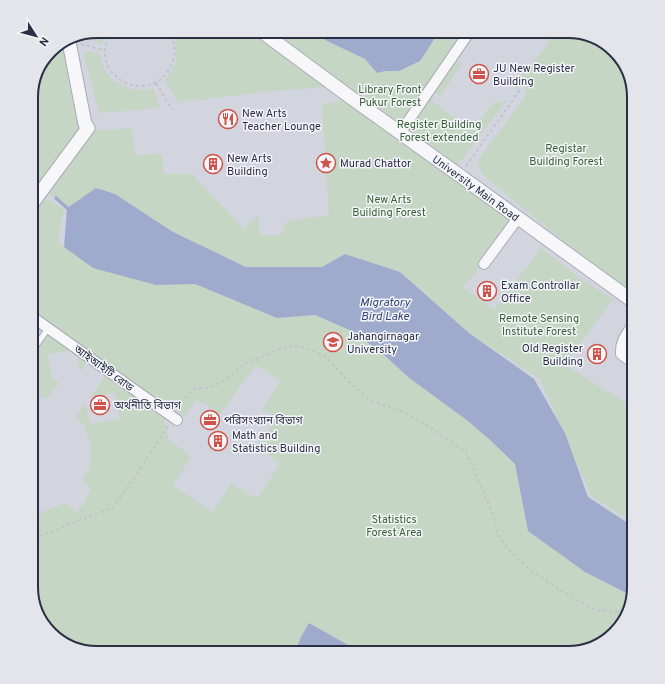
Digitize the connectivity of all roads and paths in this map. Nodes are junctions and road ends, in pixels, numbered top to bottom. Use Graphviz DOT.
graph roads {
  1 [pos="108,38"];
  2 [pos="173,38"];
  3 [pos="270,38"];
  4 [pos="467,38"];
  5 [pos="73,42"];
  6 [pos="105,51"];
  7 [pos="507,79"];
  8 [pos="156,83"];
  9 [pos="172,110"];
  10 [pos="86,126"];
  11 [pos="400,133"];
  12 [pos="459,175"];
  13 [pos="38,190"];
  14 [pos="38,195"];
  15 [pos="518,218"];
  16 [pos="484,264"];
  17 [pos="627,297"];
  18 [pos="38,321"];
  19 [pos="49,328"];
  20 [pos="627,333"];
  21 [pos="38,343"];
  22 [pos="627,359"];
  23 [pos="174,417"];
  24 [pos="38,537"];
  25 [pos="622,612"];
  1 -- 6 [label="path"];
  2 -- 8 [label="path"];
  3 -- 11 [label="street, University Main Road"];
  4 -- 11 [label="street"];
  5 -- 6 [label="path"];
  5 -- 10 [label="street"];
  6 -- 8 [label="path"];
  7 -- 12 [label="path"];
  8 -- 9 [label="path"];
  10 -- 13 [label="street"];
  10 -- 14 [label="street"];
  11 -- 12 [label="street, University Main Road"];
  12 -- 15 [label="street, University Main Road"];
  15 -- 16 [label="street"];
  15 -- 17 [label="street, University Main Road"];
  18 -- 19 [label="street, আইআইটি রোড"];
  19 -- 21 [label="lane"];
  19 -- 23 [label="street, আইআইটি রোড"];
  20 -- 22 [label="street"];
  23 -- 24 [label="path"];
  23 -- 25 [label="path"];
}
